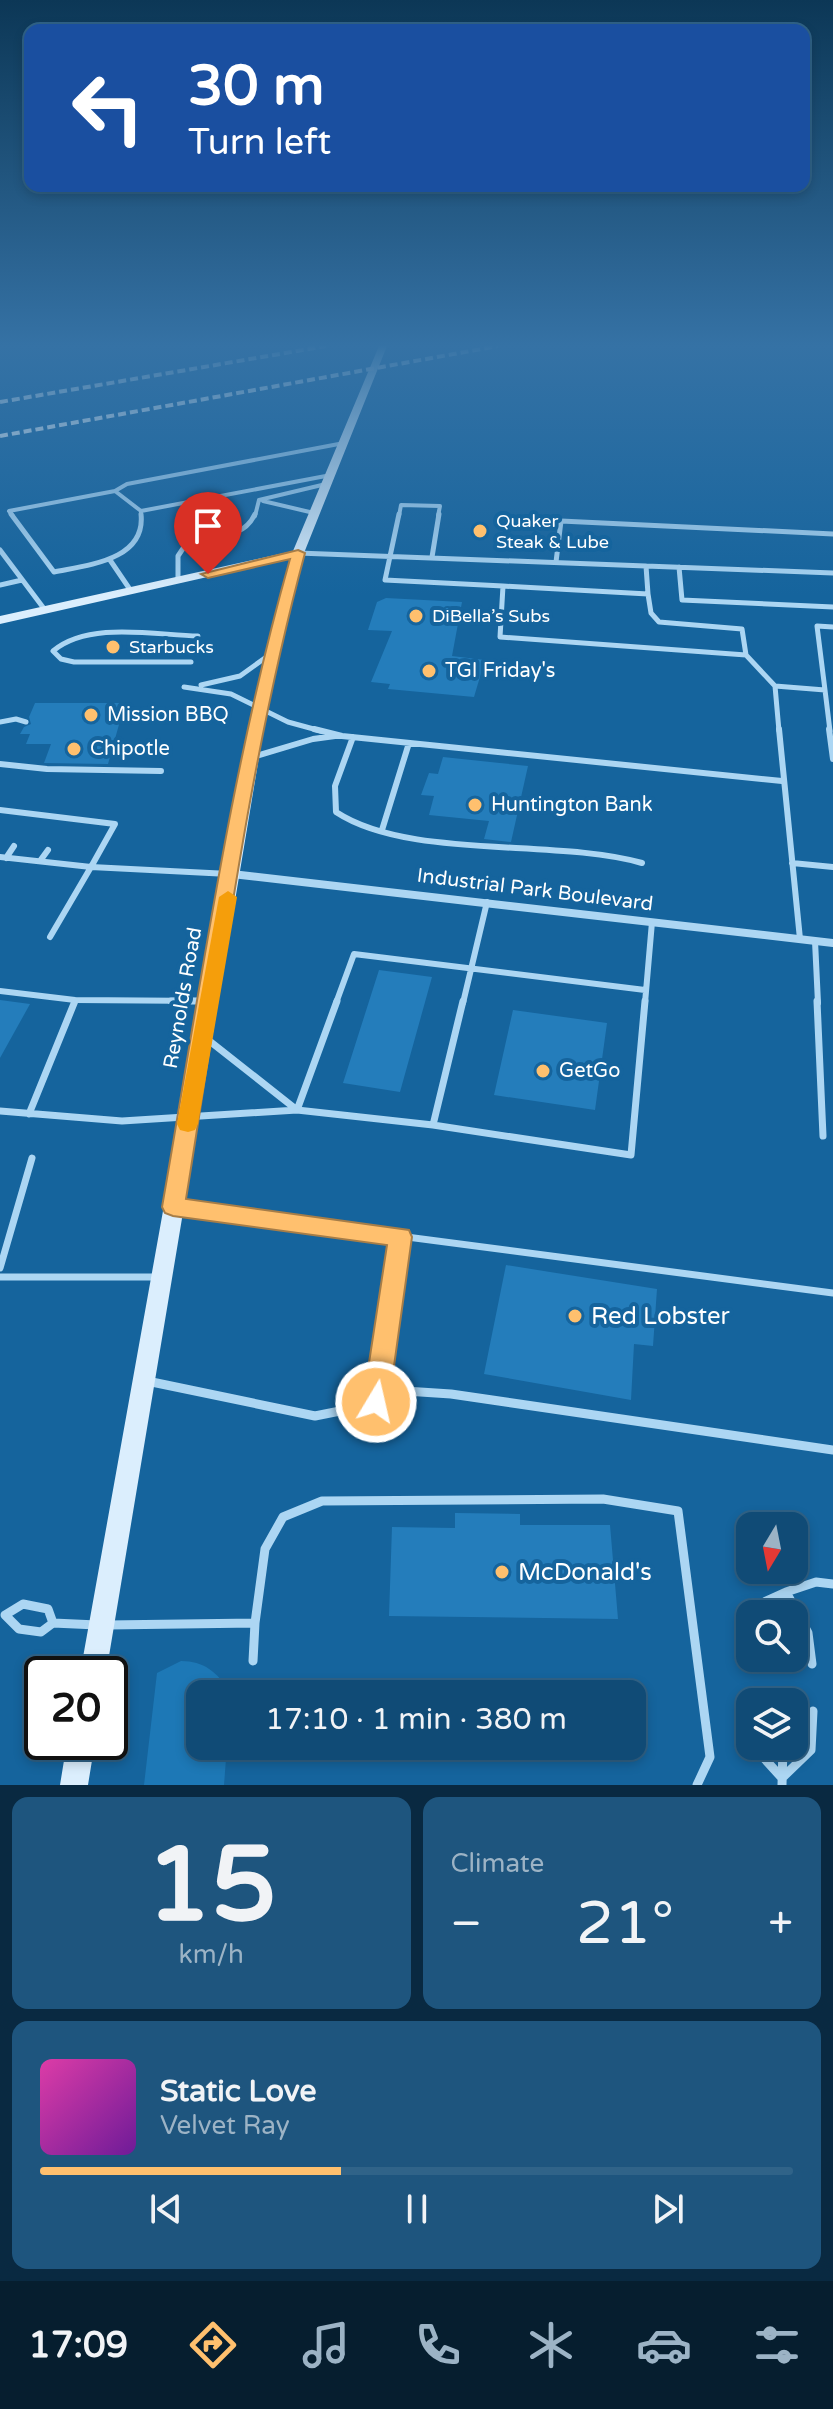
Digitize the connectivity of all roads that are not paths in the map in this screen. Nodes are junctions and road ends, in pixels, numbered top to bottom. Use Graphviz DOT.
graph roads {
  1 [pos="350,429"];
  2 [pos="344,443"];
  3 [pos="329,479"];
  4 [pos="115,491"];
  5 [pos="259,500"];
  6 [pos="141,511"];
  7 [pos="316,513"];
  8 [pos="833,534"];
  9 [pos="0,550"];
  10 [pos="298,553"];
  11 [pos="390,555"];
  12 [pos="432,557"];
  13 [pos="110,560"];
  14 [pos="556,562"];
  15 [pos="646,566"];
  16 [pos="679,567"];
  17 [pos="833,573"];
  18 [pos="22,580"];
  19 [pos="178,580"];
  20 [pos="0,585"];
  21 [pos="503,586"];
  22 [pos="131,591"];
  23 [pos="648,594"];
  24 [pos="833,607"];
  25 [pos="45,610"];
  26 [pos="0,620"];
  27 [pos="833,627"];
  28 [pos="198,636"];
  29 [pos="272,653"];
  30 [pos="746,655"];
  31 [pos="191,662"];
  32 [pos="775,686"];
  33 [pos="825,690"];
  34 [pos="260,709"];
  35 [pos="0,722"];
  36 [pos="26,722"];
  37 [pos="342,736"];
  38 [pos="353,737"];
  39 [pos="409,743"];
  40 [pos="250,759"];
  41 [pos="833,759"];
  42 [pos="0,764"];
  43 [pos="161,771"];
  44 [pos="782,781"];
  45 [pos="3,813"];
  46 [pos="36,815"];
  47 [pos="68,818"];
  48 [pos="32,822"];
  49 [pos="61,828"];
  50 [pos="382,830"];
  51 [pos="14,846"];
  52 [pos="48,850"];
  53 [pos="3,857"];
  54 [pos="40,861"];
  55 [pos="642,863"];
  56 [pos="792,863"];
  57 [pos="91,867"];
  58 [pos="833,867"];
  59 [pos="232,874"];
  60 [pos="487,902"];
  61 [pos="652,922"];
  62 [pos="50,937"];
  63 [pos="800,939"];
  64 [pos="815,941"];
  65 [pos="833,943"];
  66 [pos="472,969"];
  67 [pos="645,990"];
  68 [pos="0,991"];
  69 [pos="75,1000"];
  70 [pos="208,1001"];
  71 [pos="203,1036"];
  72 [pos="297,1110"];
  73 [pos="0,1111"];
  74 [pos="29,1114"];
  75 [pos="189,1115"];
  76 [pos="433,1125"];
  77 [pos="823,1136"];
  78 [pos="32,1158"];
  79 [pos="173,1207"];
  80 [pos="400,1237"];
  81 [pos="0,1268"];
  82 [pos="0,1277"];
  83 [pos="161,1277"];
  84 [pos="833,1293"];
  85 [pos="144,1380"];
  86 [pos="376,1402"];
  87 [pos="833,1450"];
  88 [pos="833,1584"];
  89 [pos="786,1592"];
  90 [pos="769,1600"];
  91 [pos="785,1600"];
  92 [pos="3,1614"];
  93 [pos="53,1623"];
  94 [pos="255,1623"];
  95 [pos="101,1625"];
  96 [pos="96,1656"];
  97 [pos="253,1661"];
  98 [pos="812,1664"];
  99 [pos="813,1711"];
  100 [pos="78,1760"];
  101 [pos="764,1760"];
  102 [pos="783,1760"];
  103 [pos="782,1782"];
  104 [pos="74,1785"];
  105 [pos="697,1785"];
  1 -- 2 [label="main road, Reynolds Road"];
  2 -- 3 [label="main road, Reynolds Road"];
  2 -- 4 [label="lane"];
  3 -- 5 [label="lane"];
  3 -- 6 [label="lane"];
  3 -- 7 [label="main road, Reynolds Road"];
  4 -- 6 [label="lane"];
  4 -- 13 [label="lane"];
  5 -- 7 [label="lane"];
  5 -- 19 [label="lane"];
  6 -- 13 [label="lane"];
  7 -- 10 [label="main road, Reynolds Road"];
  8 -- 14 [label="lane"];
  9 -- 18 [label="lane"];
  10 -- 11 [label="lane"];
  10 -- 19 [label="main road"];
  10 -- 29 [label="main road, Reynolds Road"];
  11 -- 12 [label="lane"];
  11 -- 12 [label="lane"];
  11 -- 21 [label="lane"];
  12 -- 14 [label="lane"];
  13 -- 22 [label="lane"];
  14 -- 15 [label="lane"];
  15 -- 16 [label="lane"];
  15 -- 23 [label="lane"];
  16 -- 17 [label="lane"];
  16 -- 24 [label="lane"];
  18 -- 20 [label="lane"];
  18 -- 25 [label="lane"];
  19 -- 22 [label="main road"];
  21 -- 23 [label="lane"];
  21 -- 30 [label="lane"];
  22 -- 25 [label="main road"];
  23 -- 30 [label="lane"];
  25 -- 26 [label="main road"];
  27 -- 33 [label="lane"];
  28 -- 31 [label="lane"];
  29 -- 34 [label="main road, Reynolds Road"];
  29 -- 34 [label="lane"];
  30 -- 32 [label="lane"];
  32 -- 33 [label="lane"];
  32 -- 44 [label="lane"];
  33 -- 41 [label="lane"];
  34 -- 37 [label="lane"];
  34 -- 40 [label="main road, Reynolds Road"];
  35 -- 36 [label="lane"];
  37 -- 38 [label="lane"];
  37 -- 40 [label="lane"];
  38 -- 39 [label="lane"];
  38 -- 50 [label="lane"];
  39 -- 44 [label="lane"];
  39 -- 50 [label="lane"];
  40 -- 59 [label="main road, Reynolds Road"];
  42 -- 43 [label="lane"];
  44 -- 56 [label="lane"];
  45 -- 46 [label="lane"];
  46 -- 47 [label="lane"];
  46 -- 48 [label="lane"];
  47 -- 49 [label="lane"];
  47 -- 57 [label="lane"];
  50 -- 55 [label="lane"];
  51 -- 53 [label="lane"];
  52 -- 54 [label="lane"];
  53 -- 54 [label="lane"];
  54 -- 57 [label="lane"];
  56 -- 58 [label="lane"];
  56 -- 63 [label="lane"];
  57 -- 59 [label="lane"];
  57 -- 62 [label="lane"];
  59 -- 60 [label="street, Industrial Park Boulevard"];
  59 -- 70 [label="main road, Reynolds Road"];
  60 -- 61 [label="street, Industrial Park Boulevard"];
  60 -- 66 [label="lane"];
  61 -- 63 [label="street, Industrial Park Boulevard"];
  61 -- 67 [label="lane"];
  63 -- 64 [label="street, Industrial Park Boulevard"];
  64 -- 65 [label="street, Industrial Park Boulevard"];
  64 -- 77 [label="lane"];
  66 -- 67 [label="lane"];
  66 -- 72 [label="lane"];
  66 -- 76 [label="lane"];
  67 -- 76 [label="lane"];
  68 -- 69 [label="lane"];
  69 -- 70 [label="lane"];
  69 -- 74 [label="lane"];
  70 -- 71 [label="main road, Reynolds Road"];
  71 -- 72 [label="lane"];
  71 -- 75 [label="main road, Reynolds Road"];
  72 -- 75 [label="lane"];
  72 -- 76 [label="lane"];
  73 -- 74 [label="lane"];
  74 -- 75 [label="lane"];
  75 -- 79 [label="main road, Reynolds Road"];
  78 -- 81 [label="lane"];
  79 -- 80 [label="lane"];
  79 -- 83 [label="main road, Reynolds Road"];
  80 -- 84 [label="lane"];
  80 -- 86 [label="lane"];
  82 -- 83 [label="lane"];
  83 -- 85 [label="main road, Reynolds Road"];
  85 -- 86 [label="lane"];
  85 -- 95 [label="main road, Reynolds Road"];
  86 -- 87 [label="lane"];
  88 -- 89 [label="lane"];
  89 -- 90 [label="lane"];
  89 -- 91 [label="lane"];
  89 -- 98 [label="lane"];
  92 -- 93 [label="lane"];
  92 -- 93 [label="lane"];
  93 -- 95 [label="lane"];
  94 -- 95 [label="lane"];
  94 -- 97 [label="lane"];
  94 -- 105 [label="lane"];
  95 -- 96 [label="main road, Reynolds Road"];
  99 -- 103 [label="lane"];
  100 -- 104 [label="main road"];
  101 -- 103 [label="lane"];
  102 -- 103 [label="lane"];
}
